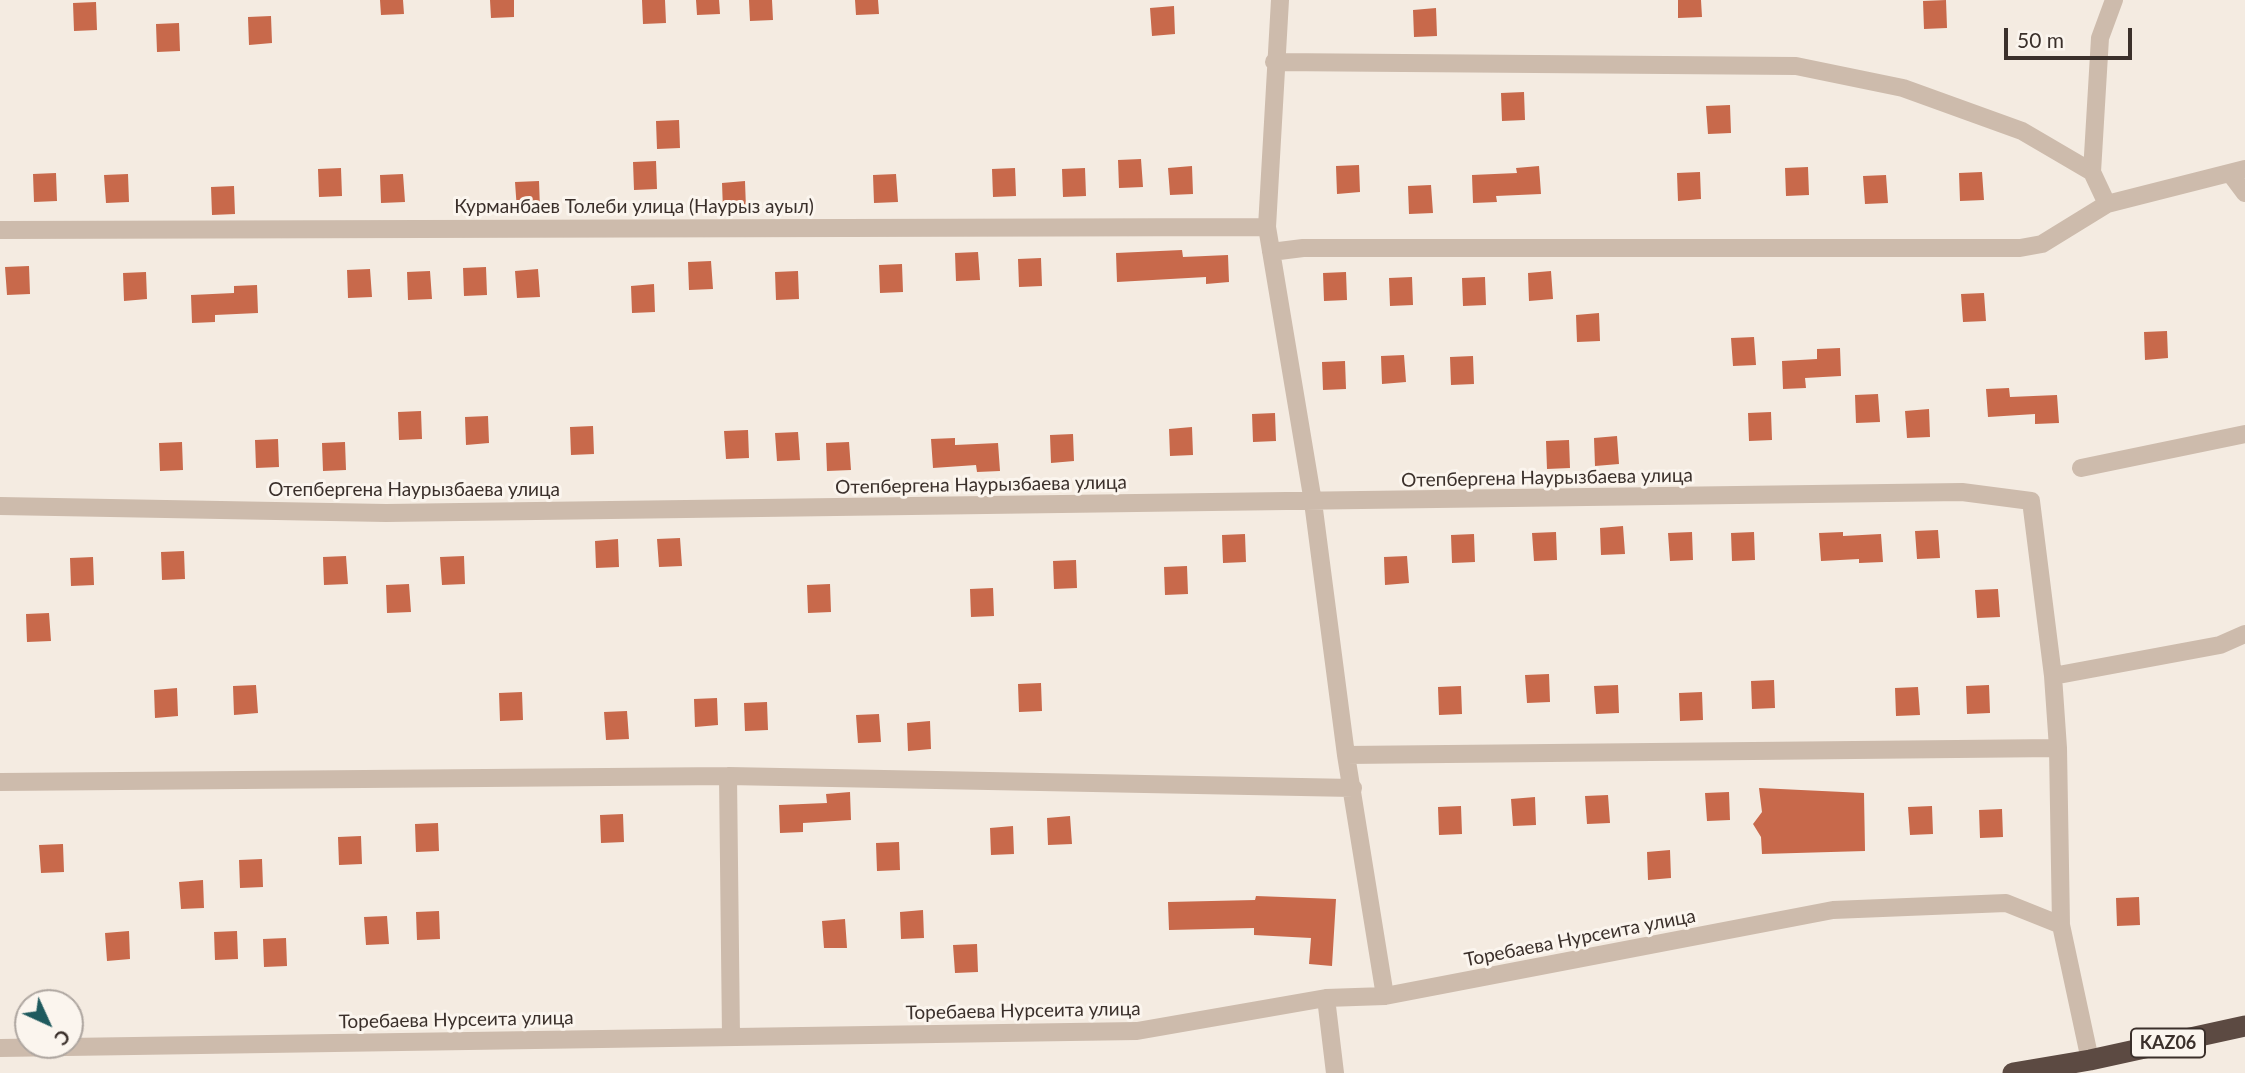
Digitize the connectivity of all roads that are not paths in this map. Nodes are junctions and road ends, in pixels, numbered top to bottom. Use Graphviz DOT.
graph roads {
  1 [pos="1279,0"];
  2 [pos="2114,0"];
  3 [pos="1274,62"];
  4 [pos="2238,171"];
  5 [pos="2092,172"];
  6 [pos="2245,193"];
  7 [pos="2107,204"];
  8 [pos="1267,227"];
  9 [pos="0,229"];
  10 [pos="1271,252"];
  11 [pos="2245,434"];
  12 [pos="2081,468"];
  13 [pos="1312,502"];
  14 [pos="0,506"];
  15 [pos="2245,634"];
  16 [pos="2053,676"];
  17 [pos="2058,748"];
  18 [pos="1346,755"];
  19 [pos="728,776"];
  20 [pos="0,782"];
  21 [pos="1353,788"];
  22 [pos="2061,925"];
  23 [pos="1385,996"];
  24 [pos="1326,998"];
  25 [pos="2245,1026"];
  26 [pos="731,1037"];
  27 [pos="0,1048"];
  28 [pos="2090,1060"];
  29 [pos="1335,1073"];
  30 [pos="2013,1073"];
  31 [pos="2046,1073"];
  1 -- 3 [label="street"];
  2 -- 5 [label="street"];
  3 -- 5 [label="street"];
  3 -- 8 [label="street"];
  4 -- 6 [label="street"];
  4 -- 7 [label="street"];
  5 -- 7 [label="street"];
  7 -- 10 [label="street"];
  8 -- 9 [label="street, Курманбаев Толеби улица (Наурыз ауыл)"];
  8 -- 10 [label="street"];
  10 -- 13 [label="street"];
  11 -- 12 [label="street"];
  13 -- 14 [label="street, Отепбергена Наурызбаева улица"];
  13 -- 16 [label="street, Отепбергена Наурызбаева улица"];
  13 -- 18 [label="street"];
  15 -- 16 [label="street"];
  16 -- 17 [label="street"];
  17 -- 18 [label="street"];
  17 -- 22 [label="street"];
  18 -- 21 [label="street"];
  19 -- 20 [label="street"];
  19 -- 21 [label="street"];
  19 -- 26 [label="street"];
  21 -- 23 [label="street"];
  22 -- 23 [label="street, Торебаева Нурсеита улица"];
  22 -- 28 [label="street"];
  23 -- 24 [label="street, Торебаева Нурсеита улица"];
  24 -- 26 [label="street, Торебаева Нурсеита улица"];
  24 -- 29 [label="street"];
  25 -- 28 [label="highway, KАZ06"];
  26 -- 27 [label="street, Торебаева Нурсеита улица"];
  28 -- 30 [label="highway, KАZ06"];
  28 -- 31 [label="highway, KАZ06"];
}
